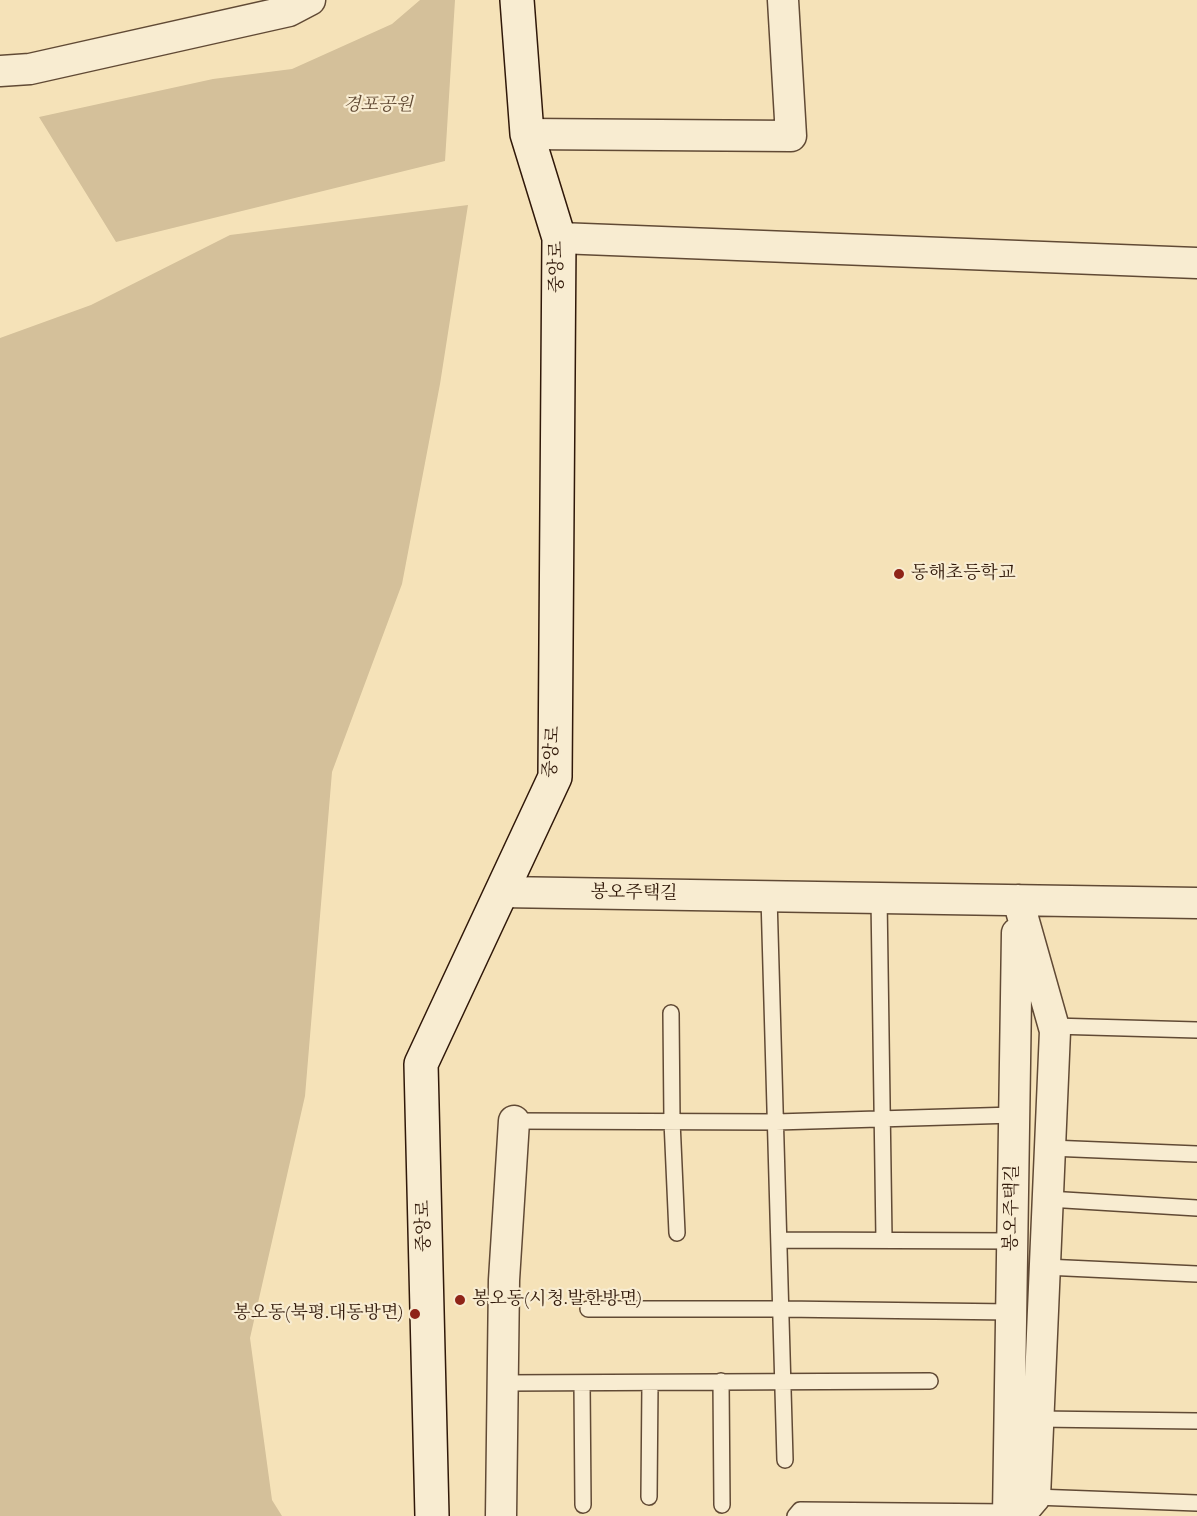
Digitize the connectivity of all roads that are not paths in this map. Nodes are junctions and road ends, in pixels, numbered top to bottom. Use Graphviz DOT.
graph roads {
  1 [pos="310,0"];
  2 [pos="517,0"];
  3 [pos="783,0"];
  4 [pos="0,71"];
  5 [pos="527,134"];
  6 [pos="559,238"];
  7 [pos="1197,263"];
  8 [pos="501,892"];
  9 [pos="770,897"];
  10 [pos="879,898"];
  11 [pos="1018,900"];
  12 [pos="1197,903"];
  13 [pos="671,1013"];
  14 [pos="1053,1026"];
  15 [pos="1197,1030"];
  16 [pos="1014,1114"];
  17 [pos="882,1120"];
  18 [pos="514,1121"];
  19 [pos="672,1121"];
  20 [pos="776,1122"];
  21 [pos="1050,1148"];
  22 [pos="1197,1154"];
  23 [pos="1048,1199"];
  24 [pos="1197,1208"];
  25 [pos="677,1233"];
  26 [pos="884,1239"];
  27 [pos="780,1240"];
  28 [pos="1012,1241"];
  29 [pos="1045,1267"];
  30 [pos="1197,1274"];
  31 [pos="588,1309"];
  32 [pos="782,1309"];
  33 [pos="1011,1312"];
  34 [pos="721,1381"];
  35 [pos="783,1381"];
  36 [pos="930,1381"];
  37 [pos="503,1383"];
  38 [pos="582,1383"];
  39 [pos="650,1383"];
  40 [pos="1038,1419"];
  41 [pos="1197,1420"];
  42 [pos="785,1460"];
  43 [pos="649,1497"];
  44 [pos="1197,1503"];
  45 [pos="583,1505"];
  46 [pos="722,1505"];
  47 [pos="1017,1510"];
  48 [pos="432,1516"];
  49 [pos="501,1516"];
  50 [pos="795,1516"];
  1 -- 4 [label="street"];
  2 -- 5 [label="street, 중앙로"];
  3 -- 5 [label="street"];
  5 -- 6 [label="street, 중앙로"];
  6 -- 7 [label="street"];
  6 -- 8 [label="street, 중앙로"];
  8 -- 9 [label="street, 봉오주택길"];
  8 -- 48 [label="street, 중앙로"];
  9 -- 10 [label="street, 봉오주택길"];
  9 -- 20 [label="lane"];
  10 -- 11 [label="street, 봉오주택길"];
  10 -- 17 [label="lane"];
  11 -- 12 [label="street, 봉오주택길"];
  11 -- 14 [label="street"];
  11 -- 16 [label="street, 봉오주택길"];
  13 -- 19 [label="lane"];
  14 -- 15 [label="lane"];
  14 -- 21 [label="street"];
  16 -- 17 [label="lane"];
  16 -- 28 [label="street, 봉오주택길"];
  17 -- 20 [label="lane"];
  17 -- 26 [label="lane"];
  18 -- 19 [label="lane"];
  18 -- 37 [label="street"];
  19 -- 20 [label="lane"];
  19 -- 25 [label="lane"];
  20 -- 27 [label="lane"];
  21 -- 22 [label="lane"];
  21 -- 23 [label="street"];
  23 -- 24 [label="lane"];
  23 -- 29 [label="street"];
  26 -- 27 [label="lane"];
  26 -- 28 [label="lane"];
  27 -- 32 [label="lane"];
  28 -- 33 [label="street, 봉오주택길"];
  29 -- 30 [label="lane"];
  29 -- 40 [label="street"];
  31 -- 32 [label="lane"];
  32 -- 33 [label="lane"];
  32 -- 35 [label="lane"];
  33 -- 47 [label="street, 봉오주택길"];
  34 -- 35 [label="lane"];
  34 -- 39 [label="lane"];
  34 -- 46 [label="lane"];
  35 -- 36 [label="lane"];
  35 -- 42 [label="lane"];
  37 -- 38 [label="lane"];
  37 -- 49 [label="street"];
  38 -- 39 [label="lane"];
  38 -- 45 [label="lane"];
  39 -- 43 [label="lane"];
  40 -- 41 [label="lane"];
  40 -- 47 [label="street"];
  44 -- 47 [label="lane"];
  47 -- 50 [label="lane"];
}
